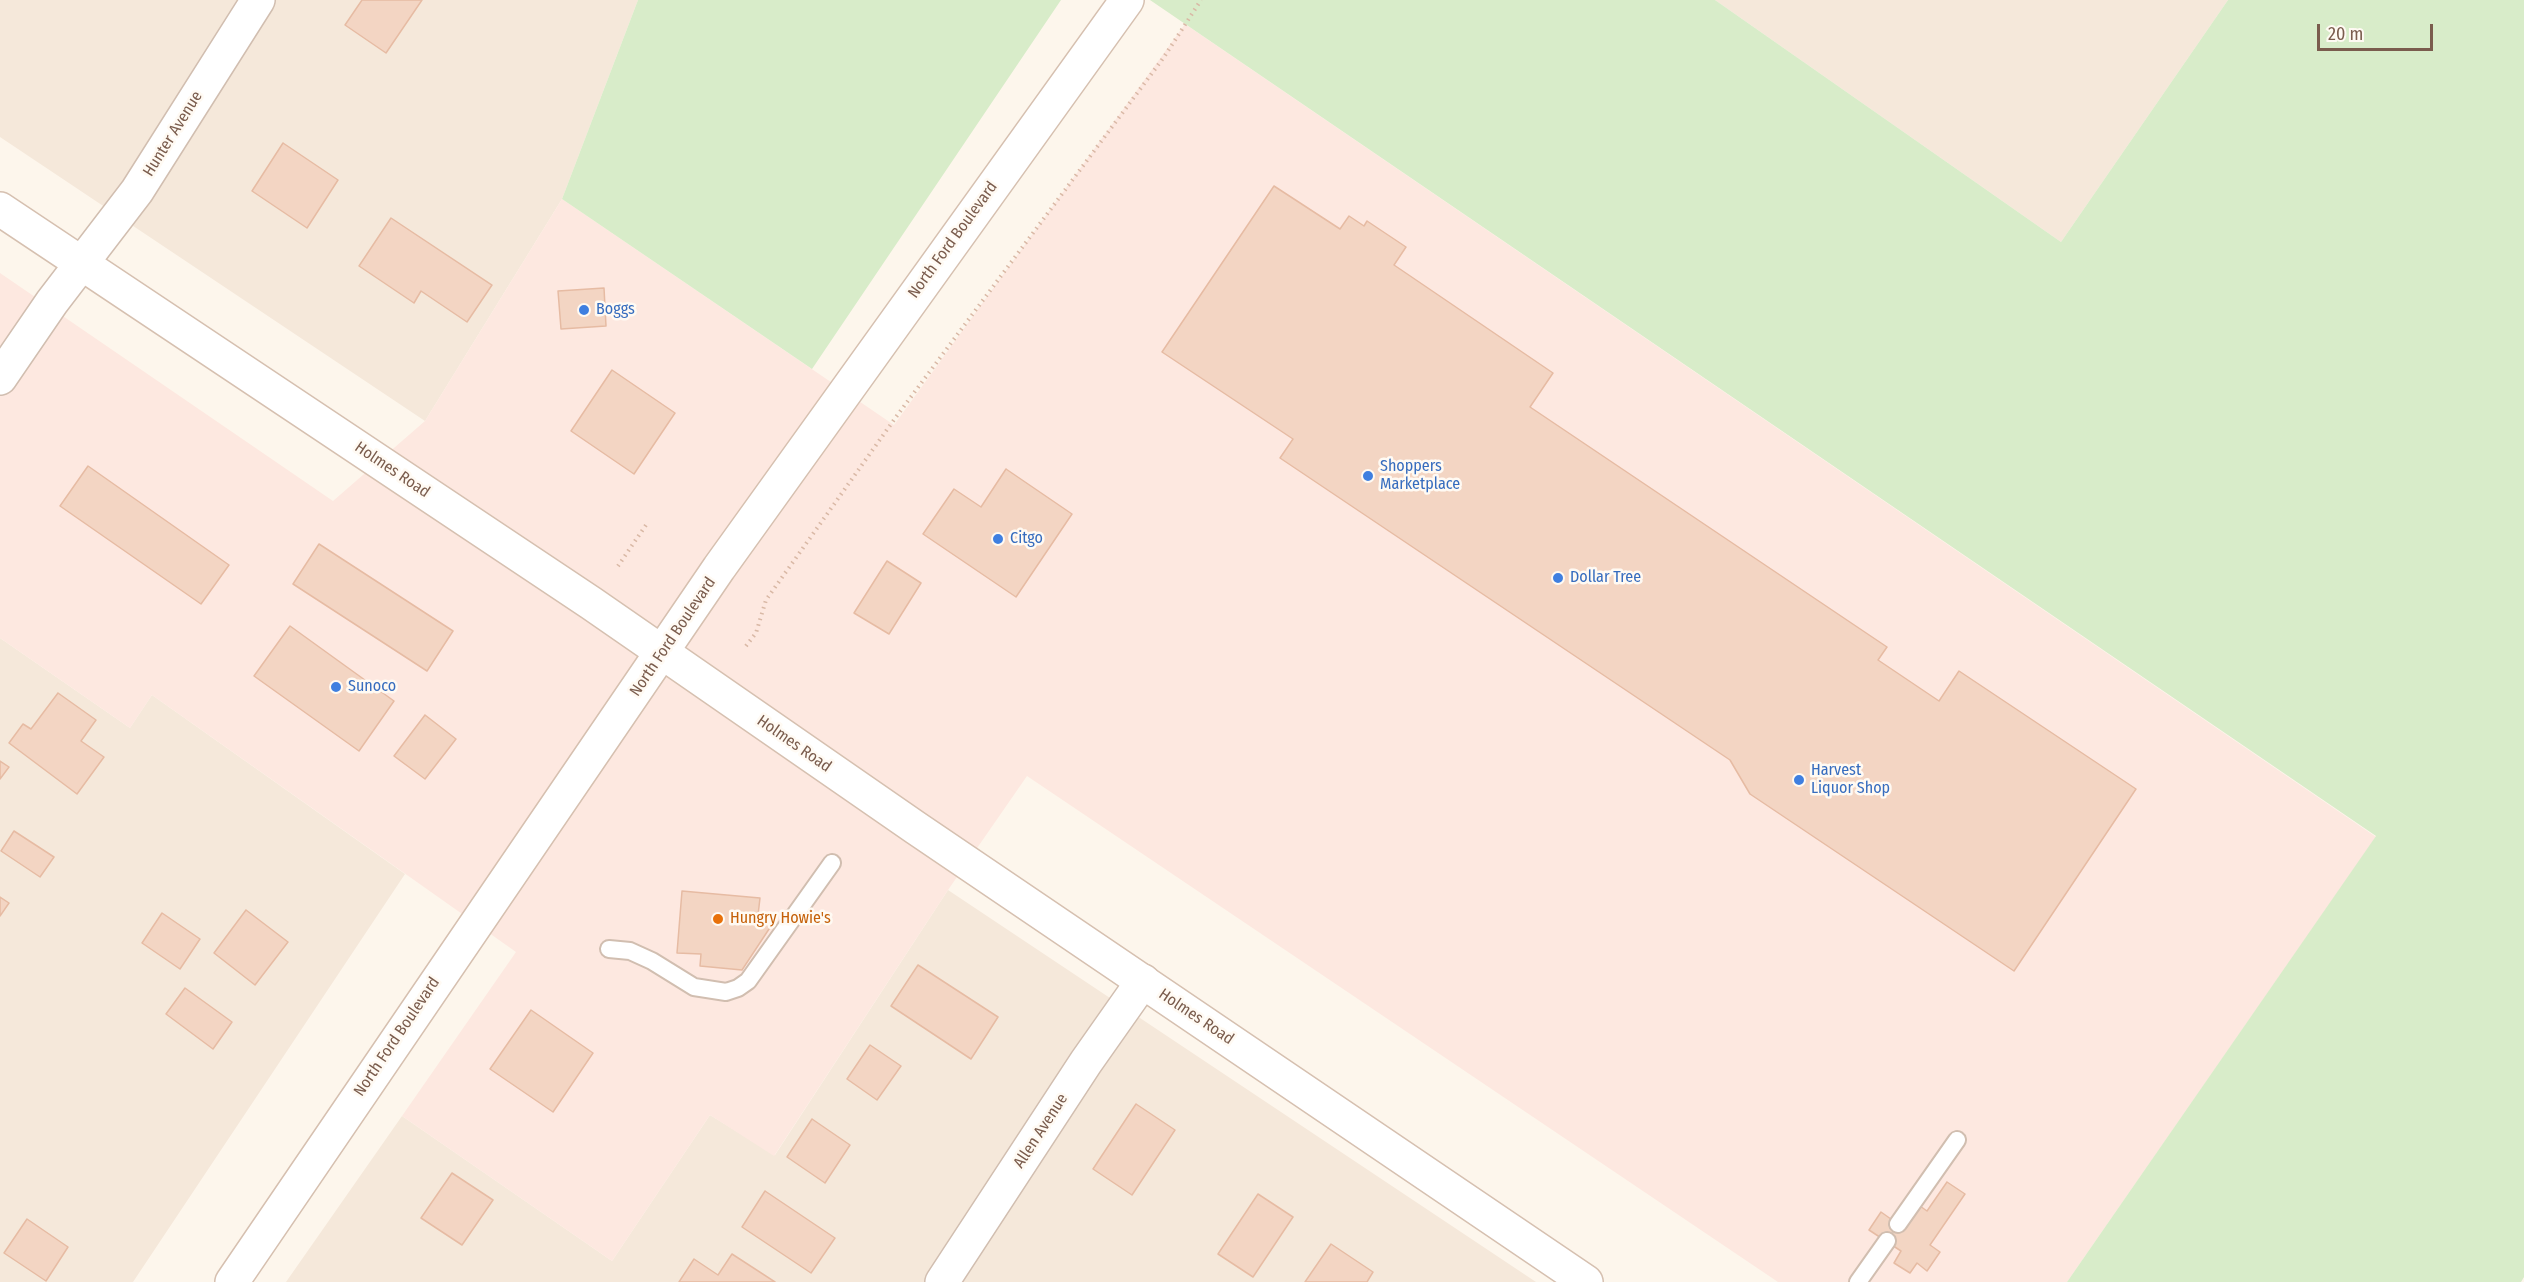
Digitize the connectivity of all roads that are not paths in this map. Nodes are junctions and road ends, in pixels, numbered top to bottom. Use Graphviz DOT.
graph roads {
  1 [pos="258,0"];
  2 [pos="1126,0"];
  3 [pos="0,209"];
  4 [pos="81,264"];
  5 [pos="0,378"];
  6 [pos="661,653"];
  7 [pos="832,863"];
  8 [pos="609,949"];
  9 [pos="1143,981"];
  10 [pos="1957,1140"];
  11 [pos="1899,1224"];
  12 [pos="1887,1241"];
  13 [pos="232,1282"];
  14 [pos="942,1282"];
  15 [pos="1586,1282"];
  16 [pos="1858,1282"];
  1 -- 4 [label="main road, Hunter Avenue"];
  2 -- 6 [label="main road, North Ford Boulevard"];
  3 -- 4 [label="main road, Holmes Road"];
  4 -- 5 [label="main road, Hunter Avenue"];
  4 -- 6 [label="main road, Holmes Road"];
  6 -- 9 [label="main road, Holmes Road"];
  6 -- 13 [label="main road, North Ford Boulevard"];
  7 -- 8 [label="lane"];
  9 -- 14 [label="main road, Allen Avenue"];
  9 -- 15 [label="main road, Holmes Road"];
  10 -- 11 [label="lane"];
  12 -- 16 [label="lane"];
}
